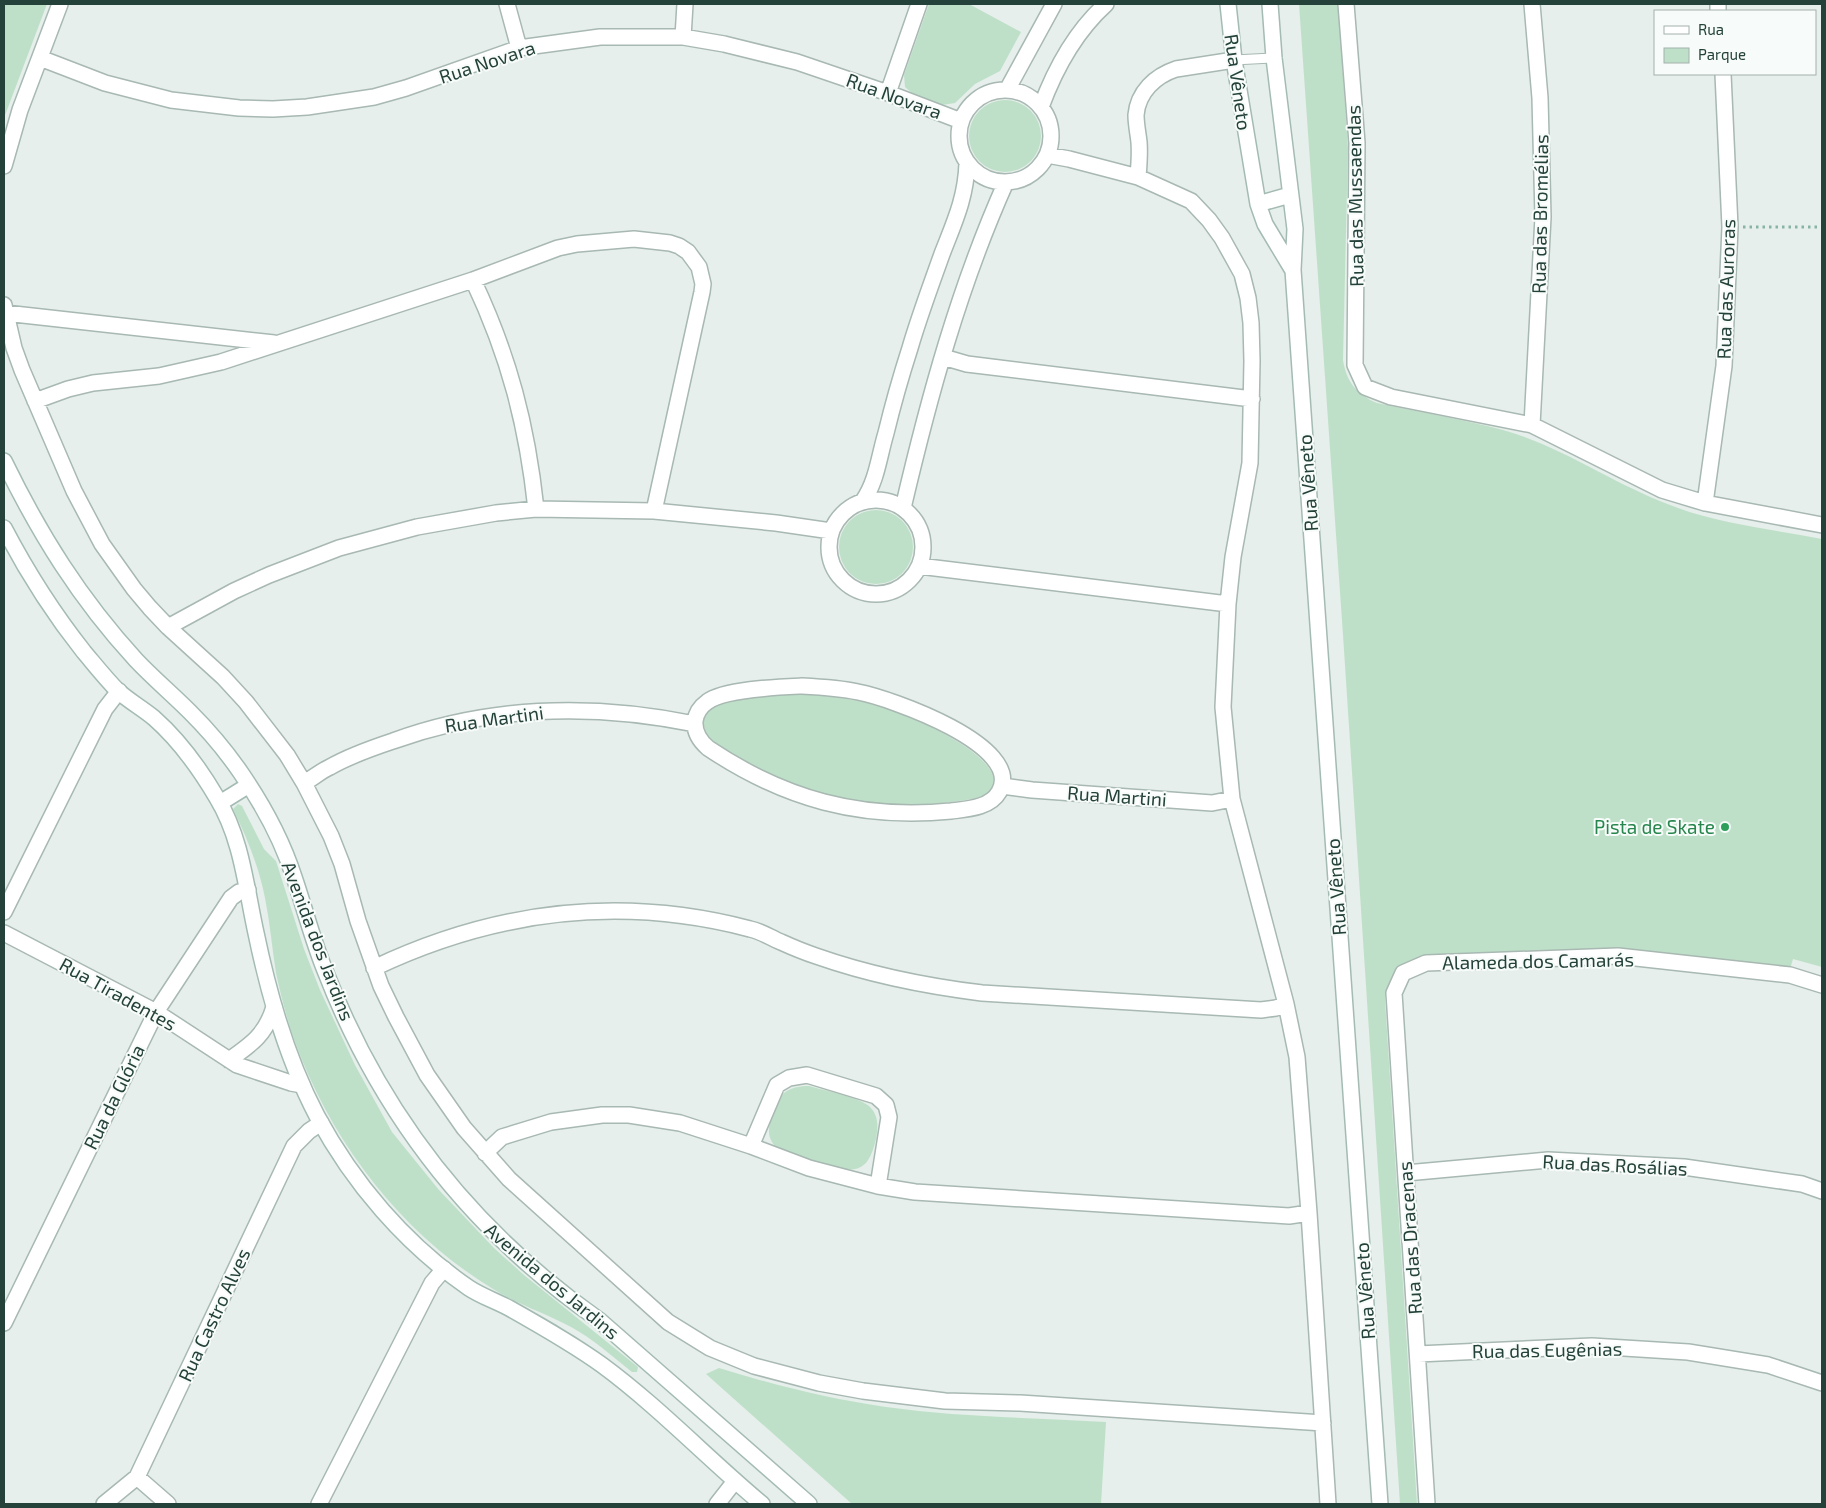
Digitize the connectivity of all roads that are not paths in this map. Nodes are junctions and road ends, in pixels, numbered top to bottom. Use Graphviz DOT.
graph roads {
  1 [pos="60,4"];
  2 [pos="507,4"];
  3 [pos="685,4"];
  4 [pos="919,4"];
  5 [pos="1054,4"];
  6 [pos="1106,4"];
  7 [pos="1228,4"];
  8 [pos="1270,4"];
  9 [pos="1346,4"];
  10 [pos="1532,4"];
  11 [pos="683,37"];
  12 [pos="519,48"];
  13 [pos="40,58"];
  14 [pos="1274,58"];
  15 [pos="1234,60"];
  16 [pos="1723,75"];
  17 [pos="1007,90"];
  18 [pos="888,93"];
  19 [pos="1041,107"];
  20 [pos="961,120"];
  21 [pos="1047,155"];
  22 [pos="967,163"];
  23 [pos="4,166"];
  24 [pos="1138,177"];
  25 [pos="1006,182"];
  26 [pos="1290,195"];
  27 [pos="1258,204"];
  28 [pos="1293,270"];
  29 [pos="473,280"];
  30 [pos="4,309"];
  31 [pos="278,344"];
  32 [pos="943,357"];
  33 [pos="1252,399"];
  34 [pos="35,401"];
  35 [pos="1532,425"];
  36 [pos="4,461"];
  37 [pos="863,501"];
  38 [pos="1705,503"];
  39 [pos="904,508"];
  40 [pos="536,509"];
  41 [pos="654,510"];
  42 [pos="1822,525"];
  43 [pos="4,528"];
  44 [pos="830,531"];
  45 [pos="919,566"];
  46 [pos="1228,604"];
  47 [pos="168,627"];
  48 [pos="119,691"];
  49 [pos="695,724"];
  50 [pos="304,783"];
  51 [pos="249,785"];
  52 [pos="1002,786"];
  53 [pos="1232,799"];
  54 [pos="220,803"];
  55 [pos="248,890"];
  56 [pos="4,912"];
  57 [pos="4,933"];
  58 [pos="374,968"];
  59 [pos="1403,973"];
  60 [pos="1822,985"];
  61 [pos="1286,1004"];
  62 [pos="274,1007"];
  63 [pos="156,1012"];
  64 [pos="229,1060"];
  65 [pos="302,1085"];
  66 [pos="321,1123"];
  67 [pos="751,1146"];
  68 [pos="484,1153"];
  69 [pos="1406,1173"];
  70 [pos="878,1186"];
  71 [pos="1822,1191"];
  72 [pos="1309,1213"];
  73 [pos="444,1270"];
  74 [pos="4,1323"];
  75 [pos="1418,1354"];
  76 [pos="644,1379"];
  77 [pos="1822,1383"];
  78 [pos="1323,1424"];
  79 [pos="137,1477"];
  80 [pos="735,1481"];
  81 [pos="104,1504"];
  82 [pos="168,1504"];
  83 [pos="319,1504"];
  84 [pos="717,1504"];
  85 [pos="762,1504"];
  86 [pos="809,1504"];
  87 [pos="1328,1504"];
  88 [pos="1380,1504"];
  89 [pos="1427,1504"];
  1 -- 13 [label="street"];
  2 -- 12 [label="street"];
  3 -- 11 [label="street"];
  4 -- 18 [label="street"];
  5 -- 17 [label="street"];
  6 -- 19 [label="street"];
  7 -- 15 [label="street, Rua Vêneto"];
  8 -- 14 [label="street, Rua Vêneto"];
  9 -- 35 [label="street, Rua das Mussaendas"];
  10 -- 35 [label="street, Rua das Bromélias"];
  11 -- 12 [label="street, Rua Novara"];
  11 -- 18 [label="street, Rua Novara"];
  12 -- 13 [label="street, Rua Novara"];
  13 -- 23 [label="street"];
  14 -- 15 [label="lane"];
  14 -- 26 [label="street, Rua Vêneto"];
  15 -- 24 [label="street"];
  15 -- 27 [label="street, Rua Vêneto"];
  16 -- 38 [label="street, Rua das Auroras"];
  17 -- 19 [label="street"];
  17 -- 20 [label="street"];
  18 -- 20 [label="street, Rua Novara"];
  19 -- 21 [label="street"];
  20 -- 22 [label="street"];
  21 -- 24 [label="street"];
  21 -- 25 [label="street"];
  22 -- 25 [label="street"];
  22 -- 37 [label="street"];
  24 -- 33 [label="street"];
  25 -- 32 [label="street"];
  26 -- 27 [label="street"];
  26 -- 28 [label="street, Rua Vêneto"];
  27 -- 28 [label="street, Rua Vêneto"];
  28 -- 88 [label="street, Rua Vêneto"];
  29 -- 31 [label="street"];
  29 -- 40 [label="street"];
  29 -- 41 [label="street"];
  30 -- 31 [label="street"];
  30 -- 34 [label="street"];
  31 -- 34 [label="street"];
  32 -- 33 [label="street"];
  32 -- 39 [label="street"];
  33 -- 46 [label="street"];
  34 -- 47 [label="street"];
  35 -- 38 [label="street"];
  36 -- 51 [label="street, Avenida dos Jardins"];
  37 -- 39 [label="street"];
  37 -- 44 [label="street"];
  38 -- 42 [label="street"];
  39 -- 45 [label="street"];
  40 -- 41 [label="street"];
  40 -- 47 [label="street"];
  41 -- 44 [label="street"];
  43 -- 48 [label="street, Avenida dos Jardins"];
  44 -- 45 [label="street"];
  45 -- 46 [label="street"];
  46 -- 53 [label="street"];
  47 -- 50 [label="street"];
  48 -- 54 [label="street, Avenida dos Jardins"];
  48 -- 56 [label="street"];
  49 -- 50 [label="street, Rua Martini"];
  49 -- 52 [label="street"];
  49 -- 52 [label="street"];
  50 -- 58 [label="street"];
  51 -- 54 [label="street"];
  51 -- 76 [label="street, Avenida dos Jardins"];
  52 -- 53 [label="street, Rua Martini"];
  53 -- 61 [label="street"];
  54 -- 55 [label="street, Avenida dos Jardins"];
  55 -- 62 [label="street, Avenida dos Jardins"];
  55 -- 63 [label="street, Rua da Glória"];
  57 -- 63 [label="street, Rua Tiradentes"];
  58 -- 61 [label="street"];
  58 -- 68 [label="street"];
  59 -- 60 [label="street, Alameda dos Camarás"];
  59 -- 69 [label="street, Rua das Dracenas"];
  61 -- 72 [label="street"];
  62 -- 64 [label="street"];
  62 -- 65 [label="street, Avenida dos Jardins"];
  63 -- 64 [label="street, Rua Tiradentes"];
  63 -- 74 [label="street, Rua da Glória"];
  64 -- 65 [label="street, Rua Tiradentes"];
  65 -- 66 [label="street, Avenida dos Jardins"];
  66 -- 73 [label="street, Avenida dos Jardins"];
  66 -- 79 [label="street, Rua Castro Alves"];
  67 -- 68 [label="street"];
  67 -- 70 [label="street"];
  67 -- 70 [label="street"];
  68 -- 78 [label="street"];
  69 -- 71 [label="street, Rua das Rosálias"];
  69 -- 75 [label="street, Rua das Dracenas"];
  70 -- 72 [label="street"];
  72 -- 78 [label="street"];
  73 -- 76 [label="street, Avenida dos Jardins"];
  73 -- 83 [label="street"];
  75 -- 77 [label="street, Rua das Eugênias"];
  75 -- 89 [label="street, Rua das Dracenas"];
  76 -- 80 [label="street, Avenida dos Jardins"];
  76 -- 86 [label="street, Avenida dos Jardins"];
  78 -- 87 [label="street"];
  79 -- 81 [label="street, Rua Castro Alves"];
  79 -- 82 [label="street"];
  80 -- 84 [label="street"];
  80 -- 85 [label="street, Avenida dos Jardins"];
}
